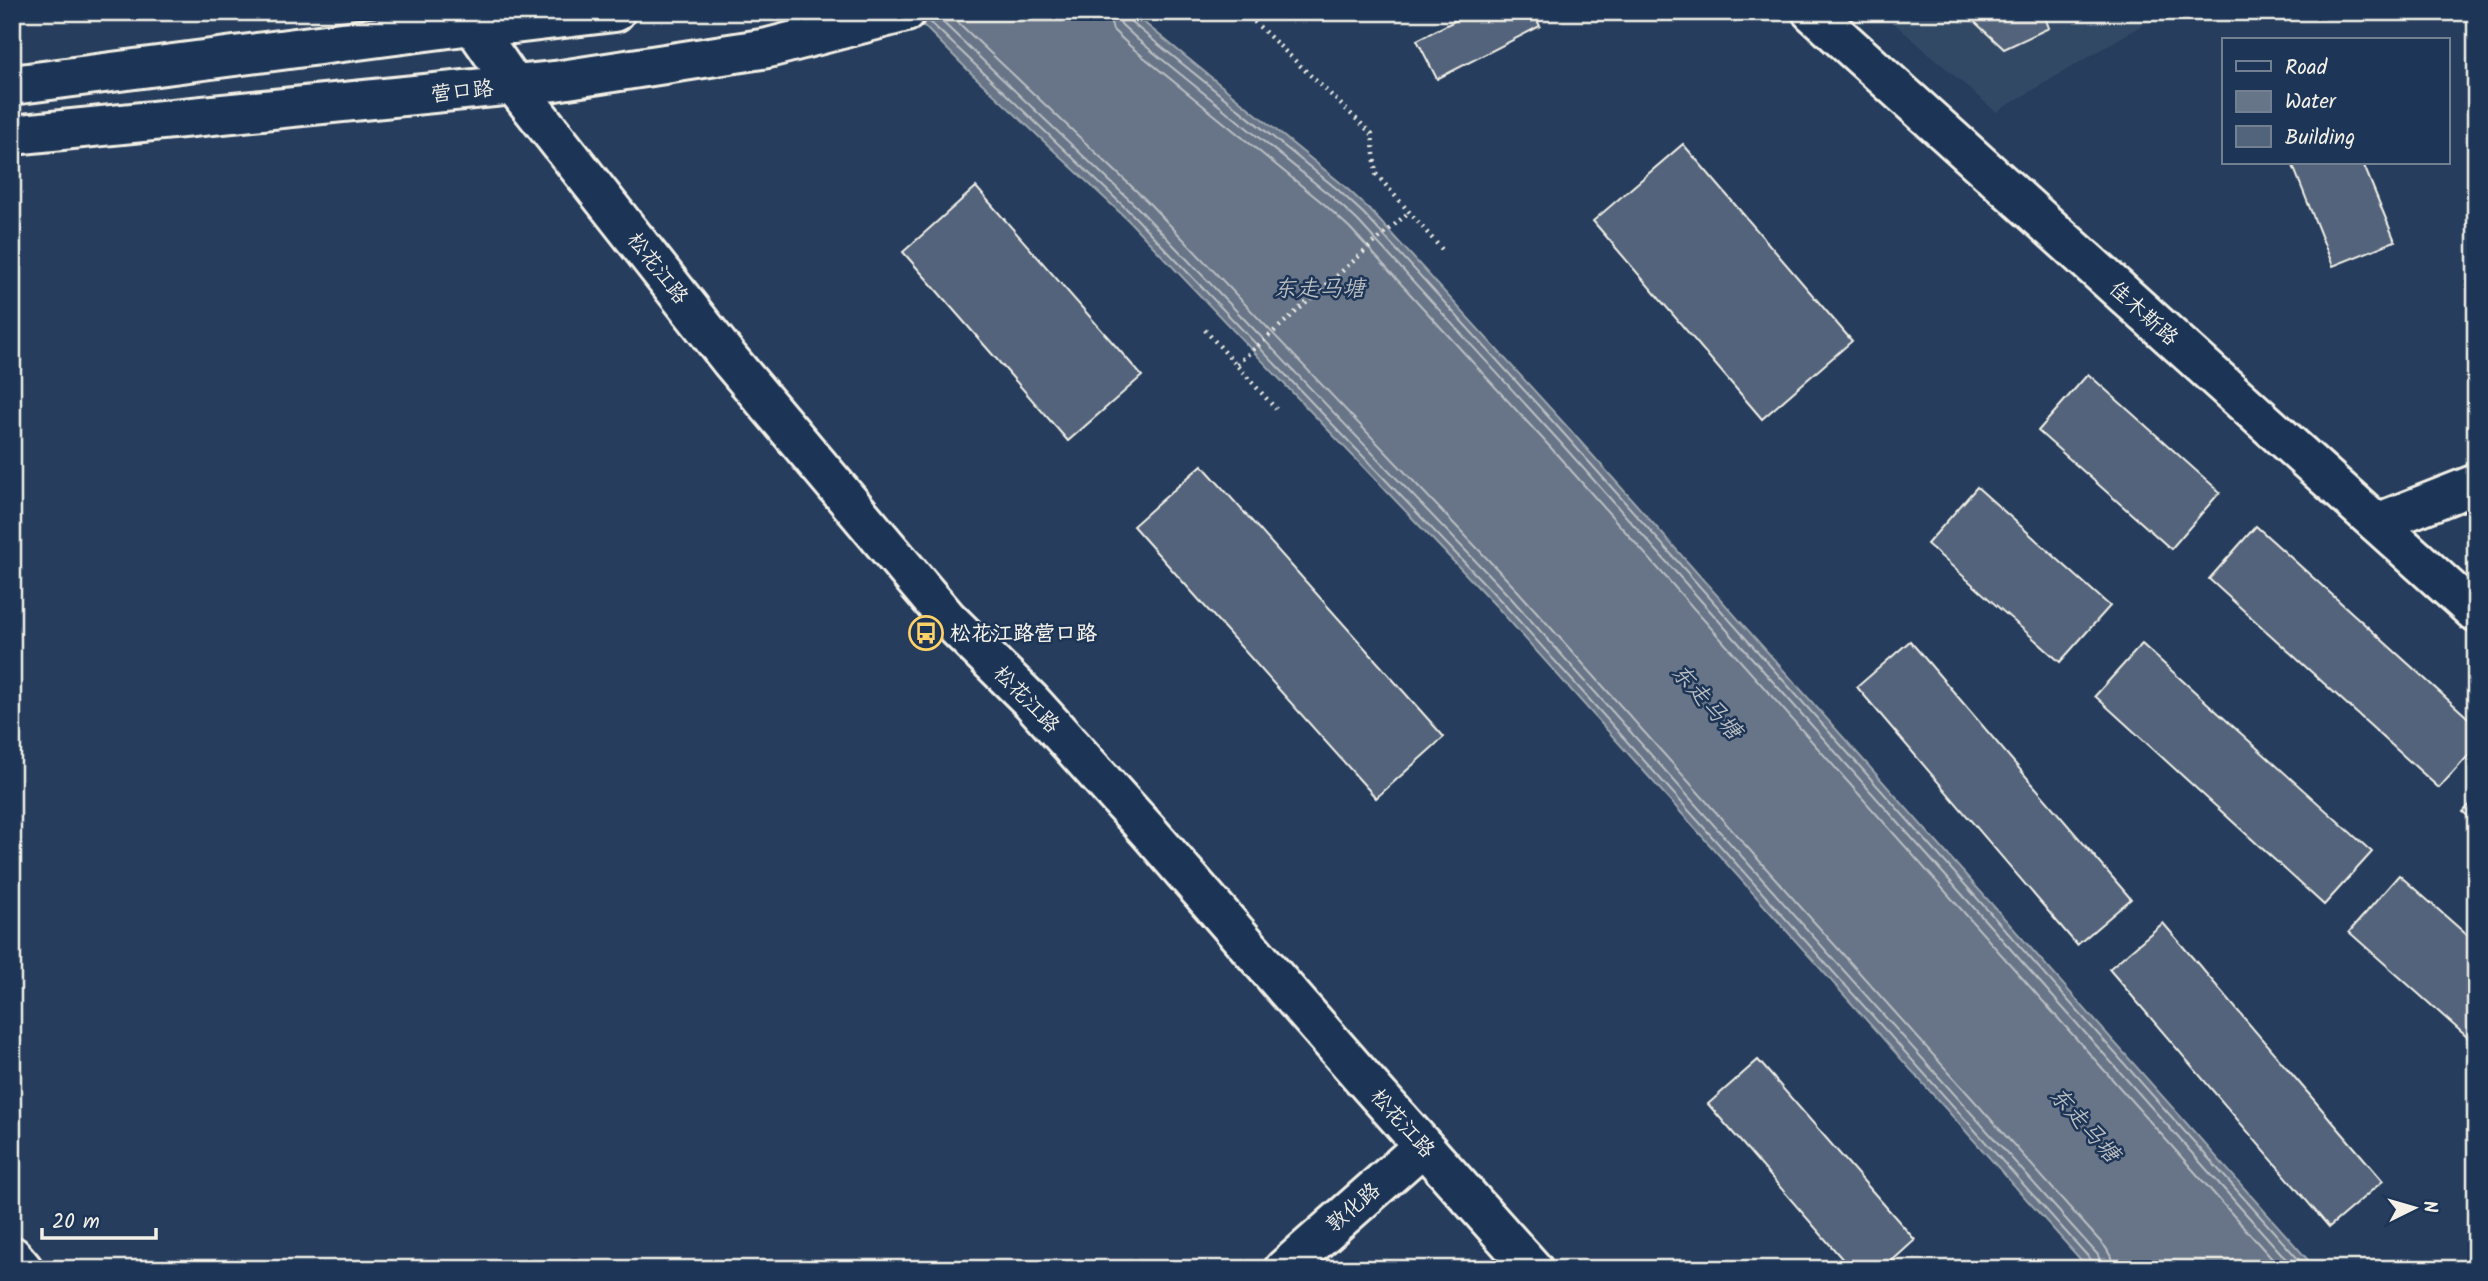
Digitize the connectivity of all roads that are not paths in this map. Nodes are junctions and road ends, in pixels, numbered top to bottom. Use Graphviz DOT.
graph roads {
  1 [pos="615,12"];
  2 [pos="1812,12"];
  3 [pos="904,13"];
  4 [pos="468,19"];
  5 [pos="12,85"];
  6 [pos="514,85"];
  7 [pos="12,135"];
  8 [pos="2476,484"];
  9 [pos="2377,523"];
  10 [pos="2476,613"];
  11 [pos="1423,1146"];
  12 [pos="12,1256"];
  13 [pos="23,1269"];
  14 [pos="1284,1269"];
  15 [pos="1533,1269"];
  1 -- 4 [label="main road"];
  2 -- 9 [label="main road, 佳木斯路"];
  3 -- 6 [label="main road, 营口路"];
  4 -- 5 [label="main road"];
  4 -- 6 [label="main road, 松花江路"];
  6 -- 7 [label="main road, 营口路"];
  6 -- 11 [label="main road, 松花江路"];
  8 -- 9 [label="main road"];
  9 -- 10 [label="main road, 佳木斯路"];
  11 -- 14 [label="main road, 敦化路"];
  11 -- 15 [label="main road, 松花江路"];
  12 -- 13 [label="main road"];
}
